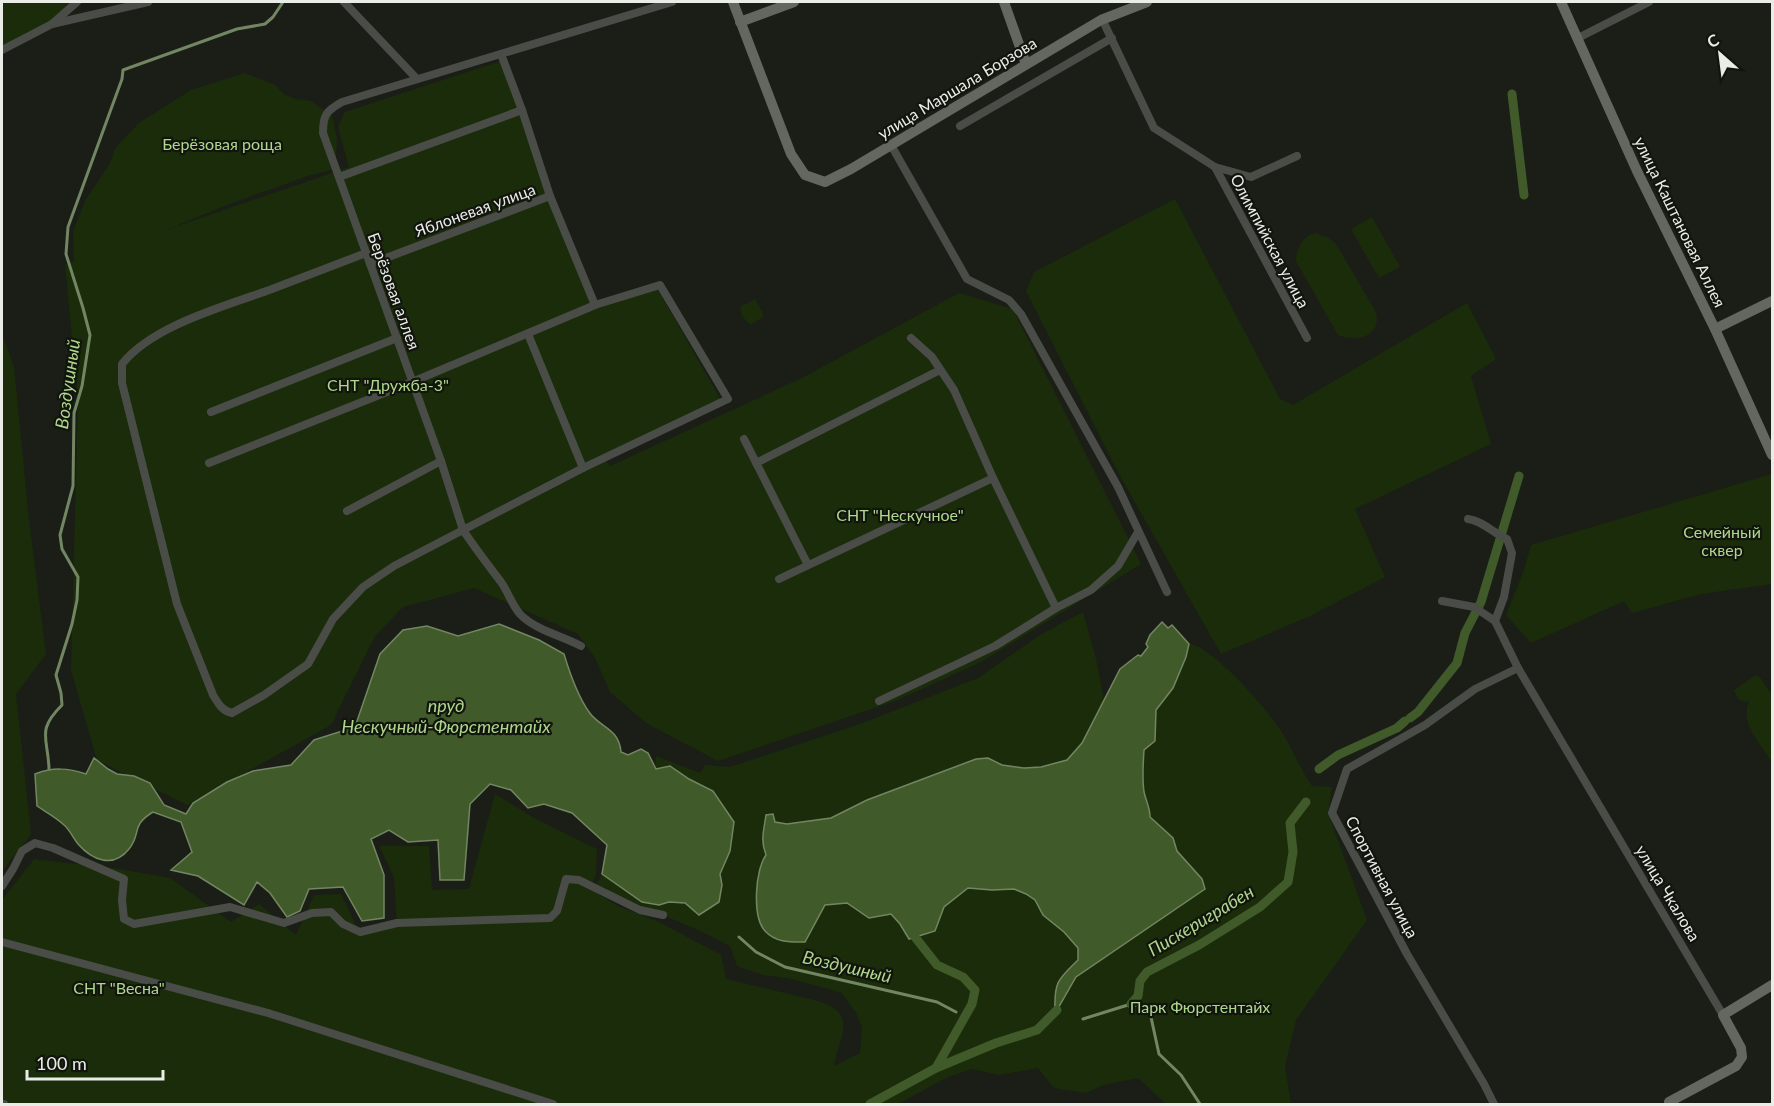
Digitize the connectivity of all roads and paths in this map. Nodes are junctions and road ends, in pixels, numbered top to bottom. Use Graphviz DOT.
graph roads {
  1 [pos="77,2"];
  2 [pos="136,2"];
  3 [pos="148,2"];
  4 [pos="344,2"];
  5 [pos="672,2"];
  6 [pos="733,2"];
  7 [pos="794,2"];
  8 [pos="1004,2"];
  9 [pos="1147,2"];
  10 [pos="1561,2"];
  11 [pos="1649,2"];
  12 [pos="1102,19"];
  13 [pos="740,21"];
  14 [pos="52,24"];
  15 [pos="1112,38"];
  16 [pos="1578,38"];
  17 [pos="2,50"];
  18 [pos="501,54"];
  19 [pos="1026,63"];
  20 [pos="417,79"];
  21 [pos="522,110"];
  22 [pos="960,126"];
  23 [pos="891,145"];
  24 [pos="1297,156"];
  25 [pos="1215,167"];
  26 [pos="339,177"];
  27 [pos="550,196"];
  28 [pos="366,253"];
  29 [pos="370,264"];
  30 [pos="1773,301"];
  31 [pos="595,305"];
  32 [pos="1715,329"];
  33 [pos="528,334"];
  34 [pos="397,338"];
  35 [pos="911,338"];
  36 [pos="1307,338"];
  37 [pos="940,370"];
  38 [pos="412,382"];
  39 [pos="211,412"];
  40 [pos="744,439"];
  41 [pos="1773,455"];
  42 [pos="441,460"];
  43 [pos="209,463"];
  44 [pos="756,463"];
  45 [pos="583,468"];
  46 [pos="993,478"];
  47 [pos="347,511"];
  48 [pos="1468,519"];
  49 [pos="463,530"];
  50 [pos="1138,532"];
  51 [pos="808,565"];
  52 [pos="779,579"];
  53 [pos="1167,592"];
  54 [pos="1442,601"];
  55 [pos="1056,608"];
  56 [pos="1494,621"];
  57 [pos="581,646"];
  58 [pos="1518,668"];
  59 [pos="879,701"];
  60 [pos="2,886"];
  61 [pos="663,915"];
  62 [pos="2,942"];
  63 [pos="1773,985"];
  64 [pos="1723,1015"];
  65 [pos="554,1104"];
  66 [pos="1494,1104"];
  67 [pos="1670,1104"];
  1 -- 14 [label="street"];
  2 -- 3 [label="street"];
  2 -- 14 [label="street"];
  4 -- 20 [label="street"];
  5 -- 18 [label="street"];
  6 -- 13 [label="street, улица Маршала Борзова"];
  7 -- 13 [label="street"];
  8 -- 19 [label="street"];
  9 -- 12 [label="street, улица Маршала Борзова"];
  10 -- 16 [label="street, улица Каштановая Аллея"];
  11 -- 16 [label="street"];
  12 -- 15 [label="street, Олимпийская улица"];
  12 -- 19 [label="street, улица Маршала Борзова"];
  13 -- 23 [label="street, улица Маршала Борзова"];
  14 -- 17 [label="street"];
  15 -- 22 [label="street"];
  15 -- 25 [label="street, Олимпийская улица"];
  16 -- 32 [label="street, улица Каштановая Аллея"];
  18 -- 20 [label="street"];
  18 -- 21 [label="street, Яблоневая улица"];
  19 -- 23 [label="street, улица Маршала Борзова"];
  20 -- 26 [label="street, Берёзовая аллея"];
  21 -- 26 [label="street"];
  21 -- 27 [label="street, Яблоневая улица"];
  23 -- 50 [label="street"];
  24 -- 25 [label="street"];
  25 -- 36 [label="street, Олимпийская улица"];
  26 -- 28 [label="street, Берёзовая аллея"];
  27 -- 29 [label="street, Яблоневая улица"];
  27 -- 31 [label="street"];
  28 -- 29 [label="street, Берёзовая аллея"];
  28 -- 49 [label="street"];
  29 -- 34 [label="street, Берёзовая аллея"];
  30 -- 32 [label="street"];
  31 -- 33 [label="street"];
  31 -- 45 [label="street"];
  32 -- 41 [label="street, улица Каштановая Аллея"];
  33 -- 38 [label="street"];
  33 -- 45 [label="street"];
  34 -- 38 [label="street, Берёзовая аллея"];
  34 -- 39 [label="street"];
  35 -- 37 [label="street"];
  37 -- 44 [label="street"];
  37 -- 46 [label="street"];
  38 -- 42 [label="street, Берёзовая аллея"];
  38 -- 43 [label="street"];
  40 -- 44 [label="street"];
  42 -- 47 [label="street"];
  42 -- 49 [label="street, Берёзовая аллея"];
  44 -- 51 [label="street"];
  45 -- 49 [label="street"];
  46 -- 51 [label="street"];
  46 -- 55 [label="street"];
  48 -- 56 [label="street"];
  49 -- 57 [label="street, Берёзовая аллея"];
  50 -- 53 [label="street"];
  50 -- 55 [label="street"];
  51 -- 52 [label="street"];
  54 -- 56 [label="street"];
  55 -- 59 [label="street"];
  56 -- 58 [label="street, улица Чкалова"];
  58 -- 64 [label="street, улица Чкалова"];
  58 -- 66 [label="street, Спортивная улица"];
  60 -- 61 [label="street"];
  62 -- 65 [label="street"];
  63 -- 64 [label="street"];
  64 -- 67 [label="street, улица Чкалова"];
}
